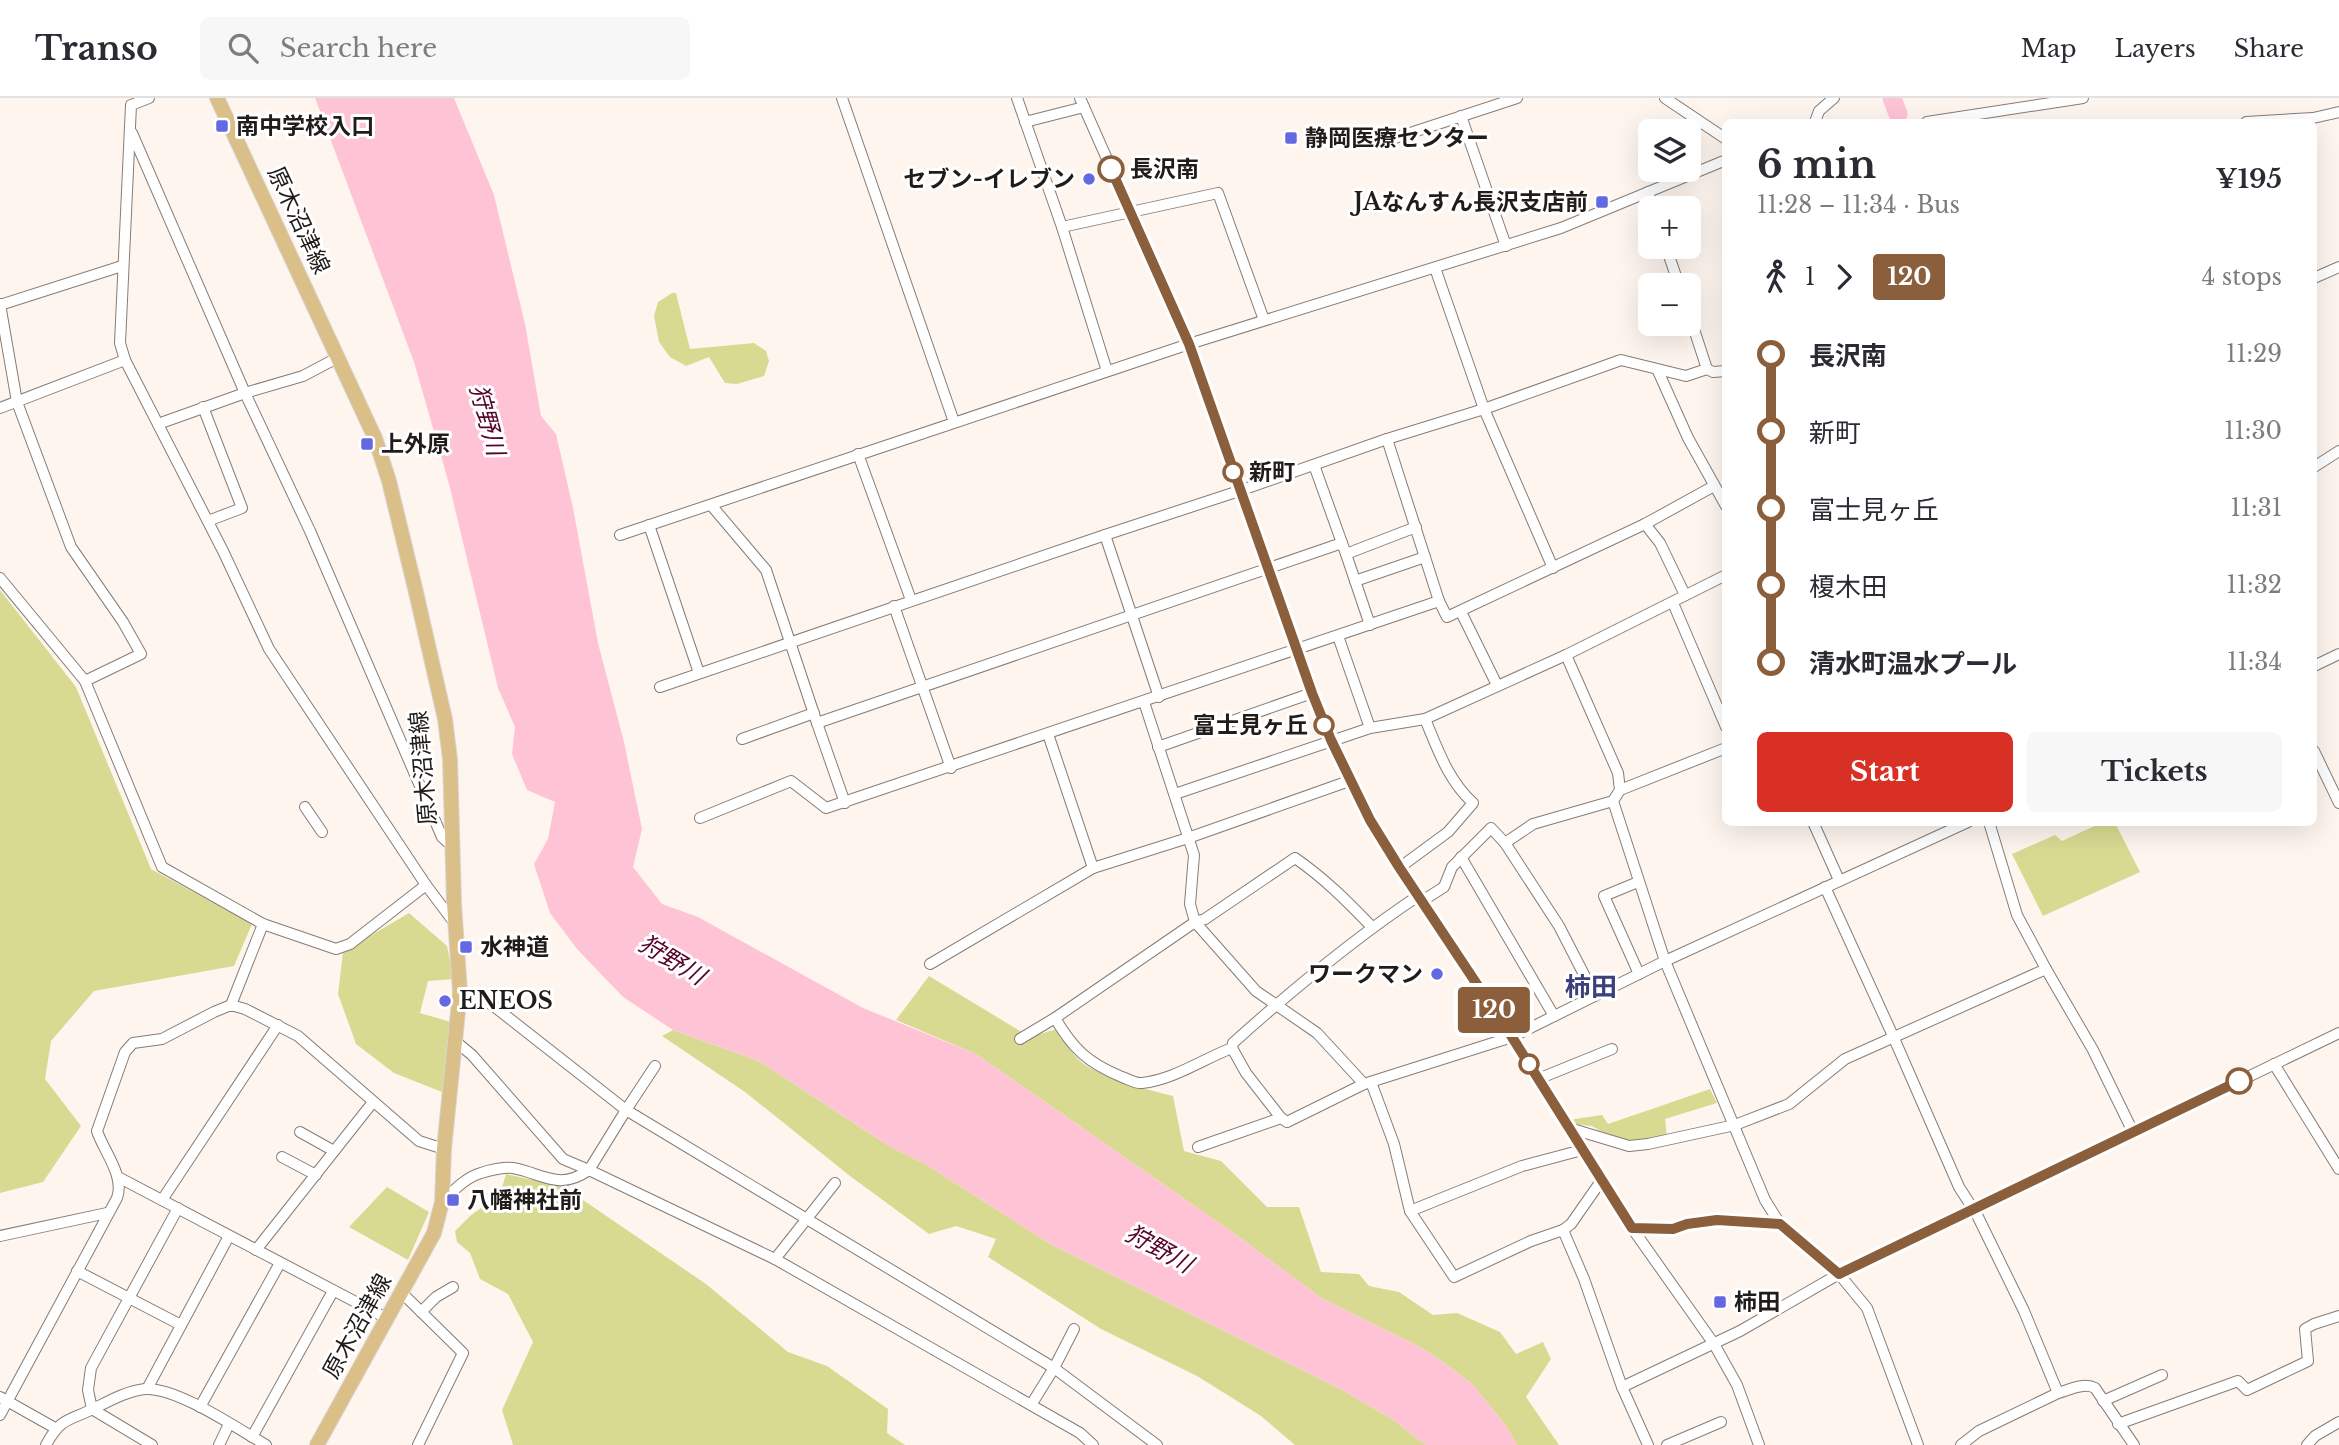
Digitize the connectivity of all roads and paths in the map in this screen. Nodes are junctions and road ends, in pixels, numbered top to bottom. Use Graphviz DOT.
graph roads {
  1 [pos="149,98"];
  2 [pos="217,98"];
  3 [pos="842,98"];
  4 [pos="1017,98"];
  5 [pos="1665,98"];
  6 [pos="1834,98"];
  7 [pos="1998,98"];
  8 [pos="2083,98"];
  9 [pos="1512,99"];
  10 [pos="1082,103"];
  11 [pos="2002,111"];
  12 [pos="2339,112"];
  13 [pos="1461,116"];
  14 [pos="1816,119"];
  15 [pos="1947,119"];
  16 [pos="2297,119"];
  17 [pos="1025,122"];
  18 [pos="129,128"];
  19 [pos="1722,136"];
  20 [pos="1395,138"];
  21 [pos="1722,162"];
  22 [pos="1648,192"];
  23 [pos="1649,196"];
  24 [pos="1131,214"];
  25 [pos="1062,227"];
  26 [pos="1506,246"];
  27 [pos="122,266"];
  28 [pos="2339,267"];
  29 [pos="1435,268"];
  30 [pos="2317,277"];
  31 [pos="0,304"];
  32 [pos="1264,320"];
  33 [pos="1696,336"];
  34 [pos="1189,344"];
  35 [pos="337,358"];
  36 [pos="125,360"];
  37 [pos="1707,369"];
  38 [pos="1107,371"];
  39 [pos="1658,371"];
  40 [pos="1722,371"];
  41 [pos="245,393"];
  42 [pos="17,402"];
  43 [pos="203,407"];
  44 [pos="0,408"];
  45 [pos="1484,408"];
  46 [pos="954,422"];
  47 [pos="158,424"];
  48 [pos="1387,439"];
  49 [pos="2339,451"];
  50 [pos="858,454"];
  51 [pos="1314,465"];
  52 [pos="2317,465"];
  53 [pos="1714,486"];
  54 [pos="1239,491"];
  55 [pos="1722,499"];
  56 [pos="711,505"];
  57 [pos="208,521"];
  58 [pos="1645,524"];
  59 [pos="649,525"];
  60 [pos="1416,527"];
  61 [pos="620,535"];
  62 [pos="1105,535"];
  63 [pos="1344,548"];
  64 [pos="1426,556"];
  65 [pos="1553,568"];
  66 [pos="1268,570"];
  67 [pos="1722,577"];
  68 [pos="0,578"];
  69 [pos="1355,581"];
  70 [pos="1685,595"];
  71 [pos="911,600"];
  72 [pos="1439,601"];
  73 [pos="1673,603"];
  74 [pos="894,606"];
  75 [pos="1461,612"];
  76 [pos="1133,615"];
  77 [pos="1370,625"];
  78 [pos="1338,636"];
  79 [pos="790,644"];
  80 [pos="1296,649"];
  81 [pos="2339,654"];
  82 [pos="1566,655"];
  83 [pos="2317,665"];
  84 [pos="699,673"];
  85 [pos="85,681"];
  86 [pos="1497,685"];
  87 [pos="660,687"];
  88 [pos="923,687"];
  89 [pos="1312,693"];
  90 [pos="1159,697"];
  91 [pos="1144,702"];
  92 [pos="815,718"];
  93 [pos="1722,718"];
  94 [pos="1425,719"];
  95 [pos="1370,728"];
  96 [pos="1048,734"];
  97 [pos="742,739"];
  98 [pos="1331,740"];
  99 [pos="1158,747"];
  100 [pos="1722,750"];
  101 [pos="2317,757"];
  102 [pos="951,768"];
  103 [pos="1349,781"];
  104 [pos="1620,790"];
  105 [pos="1175,794"];
  106 [pos="1613,801"];
  107 [pos="845,803"];
  108 [pos="2339,803"];
  109 [pos="304,807"];
  110 [pos="700,818"];
  111 [pos="1815,826"];
  112 [pos="1959,826"];
  113 [pos="1990,826"];
  114 [pos="321,832"];
  115 [pos="1188,838"];
  116 [pos="1505,843"];
  117 [pos="452,846"];
  118 [pos="1461,858"];
  119 [pos="1399,867"];
  120 [pos="1093,868"];
  121 [pos="1839,880"];
  122 [pos="1638,882"];
  123 [pos="426,886"];
  124 [pos="1825,887"];
  125 [pos="1420,899"];
  126 [pos="1195,922"];
  127 [pos="263,925"];
  128 [pos="456,925"];
  129 [pos="1372,927"];
  130 [pos="1665,961"];
  131 [pos="930,964"];
  132 [pos="2046,969"];
  133 [pos="1639,974"];
  134 [pos="1594,996"];
  135 [pos="491,1004"];
  136 [pos="231,1005"];
  137 [pos="1276,1005"];
  138 [pos="1554,1016"];
  139 [pos="1055,1018"];
  140 [pos="278,1025"];
  141 [pos="2339,1033"];
  142 [pos="1893,1036"];
  143 [pos="1512,1037"];
  144 [pos="1020,1039"];
  145 [pos="455,1041"];
  146 [pos="1232,1048"];
  147 [pos="1612,1049"];
  148 [pos="2274,1065"];
  149 [pos="655,1066"];
  150 [pos="1538,1079"];
  151 [pos="1367,1083"];
  152 [pos="373,1102"];
  153 [pos="626,1110"];
  154 [pos="1282,1118"];
  155 [pos="1735,1125"];
  156 [pos="1569,1128"];
  157 [pos="300,1132"];
  158 [pos="2133,1132"];
  159 [pos="1198,1146"];
  160 [pos="444,1149"];
  161 [pos="1582,1150"];
  162 [pos="334,1152"];
  163 [pos="282,1157"];
  164 [pos="2339,1169"];
  165 [pos="589,1170"];
  166 [pos="316,1175"];
  167 [pos="118,1177"];
  168 [pos="1601,1181"];
  169 [pos="835,1182"];
  170 [pos="162,1200"];
  171 [pos="442,1202"];
  172 [pos="178,1209"];
  173 [pos="1410,1210"];
  174 [pos="1972,1210"];
  175 [pos="107,1213"];
  176 [pos="807,1219"];
  177 [pos="1780,1224"];
  178 [pos="1632,1228"];
  179 [pos="1563,1230"];
  180 [pos="0,1236"];
  181 [pos="229,1236"];
  182 [pos="256,1250"];
  183 [pos="775,1259"];
  184 [pos="280,1264"];
  185 [pos="77,1271"];
  186 [pos="1839,1274"];
  187 [pos="453,1287"];
  188 [pos="333,1291"];
  189 [pos="402,1293"];
  190 [pos="129,1298"];
  191 [pos="421,1312"];
  192 [pos="2339,1316"];
  193 [pos="388,1319"];
  194 [pos="181,1325"];
  195 [pos="1074,1329"];
  196 [pos="1714,1344"];
  197 [pos="1054,1368"];
  198 [pos="2162,1375"];
  199 [pos="1622,1387"];
  200 [pos="147,1389"];
  201 [pos="2058,1393"];
  202 [pos="4,1399"];
  203 [pos="2103,1401"];
  204 [pos="1031,1405"];
  205 [pos="200,1407"];
  206 [pos="92,1409"];
  207 [pos="0,1415"];
  208 [pos="1721,1422"];
  209 [pos="2339,1422"];
  210 [pos="229,1424"];
  211 [pos="2118,1424"];
  212 [pos="55,1428"];
  213 [pos="252,1437"];
  214 [pos="319,1444"];
  215 [pos="46,1445"];
  216 [pos="152,1445"];
  217 [pos="219,1445"];
  218 [pos="266,1445"];
  219 [pos="418,1445"];
  220 [pos="1093,1445"];
  221 [pos="1157,1445"];
  222 [pos="1648,1445"];
  223 [pos="1667,1445"];
  224 [pos="1759,1445"];
  225 [pos="1918,1445"];
  226 [pos="1961,1445"];
  227 [pos="2134,1445"];
  228 [pos="2307,1445"];
  1 -- 18 [label="street"];
  2 -- 35 [label="main road, 原木沼津線"];
  3 -- 46 [label="street"];
  4 -- 17 [label="street"];
  5 -- 19 [label="street"];
  6 -- 14 [label="street"];
  7 -- 11 [label="street"];
  8 -- 11 [label="street"];
  9 -- 13 [label="street"];
  10 -- 17 [label="street"];
  10 -- 24 [label="street"];
  11 -- 15 [label="street"];
  12 -- 16 [label="street"];
  13 -- 20 [label="street"];
  13 -- 26 [label="street"];
  17 -- 25 [label="street"];
  18 -- 27 [label="street"];
  18 -- 41 [label="street"];
  21 -- 22 [label="street"];
  22 -- 23 [label="street"];
  22 -- 26 [label="street"];
  24 -- 25 [label="street"];
  24 -- 32 [label="street"];
  24 -- 34 [label="street"];
  25 -- 38 [label="street"];
  26 -- 29 [label="street"];
  27 -- 31 [label="street"];
  27 -- 36 [label="street"];
  28 -- 30 [label="street"];
  29 -- 32 [label="street"];
  29 -- 45 [label="street"];
  31 -- 42 [label="street"];
  32 -- 34 [label="street"];
  33 -- 37 [label="street"];
  34 -- 38 [label="street"];
  34 -- 54 [label="street"];
  35 -- 41 [label="street"];
  35 -- 117 [label="main road, 原木沼津線"];
  36 -- 42 [label="street"];
  36 -- 47 [label="street"];
  37 -- 39 [label="street"];
  37 -- 40 [label="street"];
  38 -- 46 [label="street"];
  39 -- 45 [label="street"];
  39 -- 53 [label="street"];
  41 -- 43 [label="street"];
  41 -- 117 [label="street"];
  42 -- 44 [label="street"];
  42 -- 85 [label="street"];
  43 -- 47 [label="street"];
  43 -- 57 [label="street"];
  45 -- 48 [label="street"];
  45 -- 65 [label="street"];
  46 -- 50 [label="street"];
  47 -- 57 [label="street"];
  48 -- 51 [label="street"];
  48 -- 60 [label="street"];
  49 -- 52 [label="street"];
  50 -- 56 [label="street"];
  50 -- 71 [label="street"];
  51 -- 54 [label="street"];
  51 -- 63 [label="street"];
  53 -- 55 [label="street"];
  53 -- 58 [label="street"];
  54 -- 62 [label="street"];
  54 -- 66 [label="street"];
  56 -- 59 [label="street"];
  56 -- 79 [label="street"];
  57 -- 123 [label="street"];
  58 -- 65 [label="street"];
  58 -- 70 [label="street"];
  59 -- 61 [label="street"];
  59 -- 84 [label="street"];
  60 -- 63 [label="street"];
  60 -- 64 [label="street"];
  62 -- 71 [label="street"];
  62 -- 76 [label="street"];
  63 -- 66 [label="street"];
  63 -- 69 [label="street"];
  64 -- 69 [label="street"];
  64 -- 72 [label="street"];
  65 -- 75 [label="street"];
  66 -- 76 [label="street"];
  66 -- 80 [label="street"];
  67 -- 70 [label="street"];
  68 -- 85 [label="street"];
  69 -- 77 [label="street"];
  70 -- 73 [label="street"];
  71 -- 74 [label="street"];
  72 -- 75 [label="street"];
  72 -- 77 [label="street"];
  73 -- 82 [label="street"];
  73 -- 93 [label="street"];
  74 -- 79 [label="street"];
  74 -- 88 [label="street"];
  75 -- 86 [label="street"];
  76 -- 88 [label="street"];
  76 -- 90 [label="street"];
  77 -- 78 [label="street"];
  78 -- 80 [label="street"];
  78 -- 95 [label="street"];
  79 -- 84 [label="street"];
  79 -- 92 [label="street"];
  80 -- 89 [label="street"];
  80 -- 90 [label="street"];
  81 -- 83 [label="street"];
  82 -- 86 [label="street"];
  82 -- 104 [label="street"];
  84 -- 87 [label="street"];
  85 -- 127 [label="street"];
  86 -- 94 [label="street"];
  88 -- 92 [label="street"];
  88 -- 102 [label="street"];
  89 -- 98 [label="street"];
  89 -- 99 [label="street"];
  90 -- 91 [label="street"];
  91 -- 96 [label="street"];
  91 -- 99 [label="street"];
  92 -- 97 [label="street"];
  92 -- 107 [label="street"];
  94 -- 95 [label="street"];
  94 -- 119 [label="street"];
  95 -- 98 [label="street"];
  96 -- 102 [label="street"];
  96 -- 120 [label="street"];
  98 -- 103 [label="street"];
  98 -- 105 [label="street"];
  99 -- 105 [label="street"];
  100 -- 104 [label="street"];
  101 -- 108 [label="street"];
  102 -- 107 [label="street"];
  103 -- 115 [label="street"];
  103 -- 119 [label="street"];
  104 -- 106 [label="street"];
  105 -- 115 [label="street"];
  106 -- 116 [label="street"];
  106 -- 122 [label="street"];
  107 -- 110 [label="street"];
  109 -- 114 [label="street"];
  111 -- 121 [label="street"];
  112 -- 121 [label="street"];
  113 -- 132 [label="street"];
  115 -- 120 [label="street"];
  115 -- 126 [label="street"];
  116 -- 118 [label="street"];
  116 -- 134 [label="street"];
  117 -- 128 [label="main road, 原木沼津線"];
  118 -- 125 [label="street"];
  118 -- 138 [label="street"];
  119 -- 125 [label="street"];
  120 -- 131 [label="street"];
  121 -- 124 [label="street"];
  122 -- 130 [label="street"];
  122 -- 133 [label="street"];
  123 -- 127 [label="street"];
  123 -- 128 [label="street"];
  124 -- 130 [label="street"];
  124 -- 142 [label="street"];
  125 -- 129 [label="street"];
  125 -- 143 [label="street"];
  126 -- 129 [label="street"];
  126 -- 137 [label="street"];
  126 -- 139 [label="street"];
  127 -- 136 [label="street"];
  128 -- 145 [label="main road, 原木沼津線"];
  129 -- 137 [label="street"];
  130 -- 133 [label="street"];
  130 -- 155 [label="street"];
  132 -- 142 [label="street"];
  132 -- 158 [label="street"];
  133 -- 134 [label="street"];
  134 -- 138 [label="street"];
  135 -- 153 [label="street"];
  136 -- 140 [label="street"];
  136 -- 167 [label="street"];
  137 -- 146 [label="street"];
  137 -- 151 [label="street"];
  138 -- 143 [label="street"];
  139 -- 144 [label="street"];
  139 -- 146 [label="street"];
  140 -- 152 [label="street"];
  140 -- 170 [label="street"];
  141 -- 148 [label="street"];
  142 -- 155 [label="street"];
  142 -- 174 [label="street"];
  143 -- 150 [label="street"];
  143 -- 151 [label="street"];
  145 -- 160 [label="main road, 原木沼津線"];
  145 -- 165 [label="street"];
  146 -- 154 [label="street"];
  147 -- 150 [label="street"];
  148 -- 158 [label="street"];
  148 -- 164 [label="street"];
  149 -- 153 [label="street"];
  150 -- 156 [label="street"];
  151 -- 154 [label="street"];
  151 -- 173 [label="street"];
  152 -- 160 [label="street"];
  152 -- 162 [label="street"];
  153 -- 165 [label="street"];
  153 -- 176 [label="street"];
  154 -- 159 [label="street"];
  155 -- 156 [label="street"];
  155 -- 177 [label="street"];
  156 -- 161 [label="street"];
  157 -- 162 [label="street"];
  158 -- 174 [label="street"];
  160 -- 171 [label="main road, 原木沼津線"];
  161 -- 168 [label="street"];
  161 -- 173 [label="street"];
  162 -- 166 [label="street"];
  163 -- 166 [label="street"];
  165 -- 171 [label="street"];
  165 -- 183 [label="street"];
  166 -- 182 [label="street"];
  167 -- 170 [label="street"];
  167 -- 175 [label="street"];
  168 -- 178 [label="street"];
  168 -- 179 [label="street"];
  169 -- 176 [label="street"];
  170 -- 172 [label="street"];
  171 -- 189 [label="main road, 原木沼津線"];
  172 -- 181 [label="street"];
  172 -- 190 [label="street"];
  173 -- 179 [label="street"];
  174 -- 186 [label="street"];
  174 -- 201 [label="street"];
  175 -- 180 [label="street"];
  175 -- 185 [label="street"];
  176 -- 183 [label="street"];
  176 -- 197 [label="street"];
  177 -- 178 [label="street"];
  177 -- 186 [label="street"];
  178 -- 196 [label="street"];
  179 -- 199 [label="street"];
  181 -- 182 [label="street"];
  181 -- 194 [label="street"];
  182 -- 184 [label="street"];
  183 -- 204 [label="street"];
  184 -- 188 [label="street"];
  184 -- 205 [label="street"];
  185 -- 190 [label="street"];
  185 -- 202 [label="street"];
  186 -- 196 [label="street"];
  186 -- 225 [label="street"];
  187 -- 191 [label="street"];
  188 -- 193 [label="street"];
  188 -- 213 [label="street"];
  189 -- 191 [label="street"];
  189 -- 193 [label="main road, 原木沼津線"];
  190 -- 194 [label="street"];
  190 -- 206 [label="street"];
  191 -- 219 [label="street"];
  192 -- 211 [label="street"];
  193 -- 214 [label="main road, 原木沼津線"];
  194 -- 200 [label="street"];
  195 -- 197 [label="street"];
  196 -- 199 [label="street"];
  196 -- 224 [label="street"];
  197 -- 204 [label="street"];
  197 -- 221 [label="street"];
  198 -- 203 [label="street"];
  199 -- 222 [label="street"];
  200 -- 205 [label="street"];
  200 -- 206 [label="street"];
  201 -- 203 [label="street"];
  201 -- 226 [label="street"];
  202 -- 207 [label="street"];
  202 -- 212 [label="street"];
  203 -- 211 [label="street"];
  204 -- 220 [label="street"];
  205 -- 210 [label="street"];
  206 -- 212 [label="street"];
  206 -- 216 [label="street"];
  208 -- 223 [label="street"];
  209 -- 228 [label="street"];
  210 -- 213 [label="street"];
  210 -- 217 [label="street"];
  211 -- 227 [label="street"];
  212 -- 215 [label="street"];
  213 -- 218 [label="street"];
}
